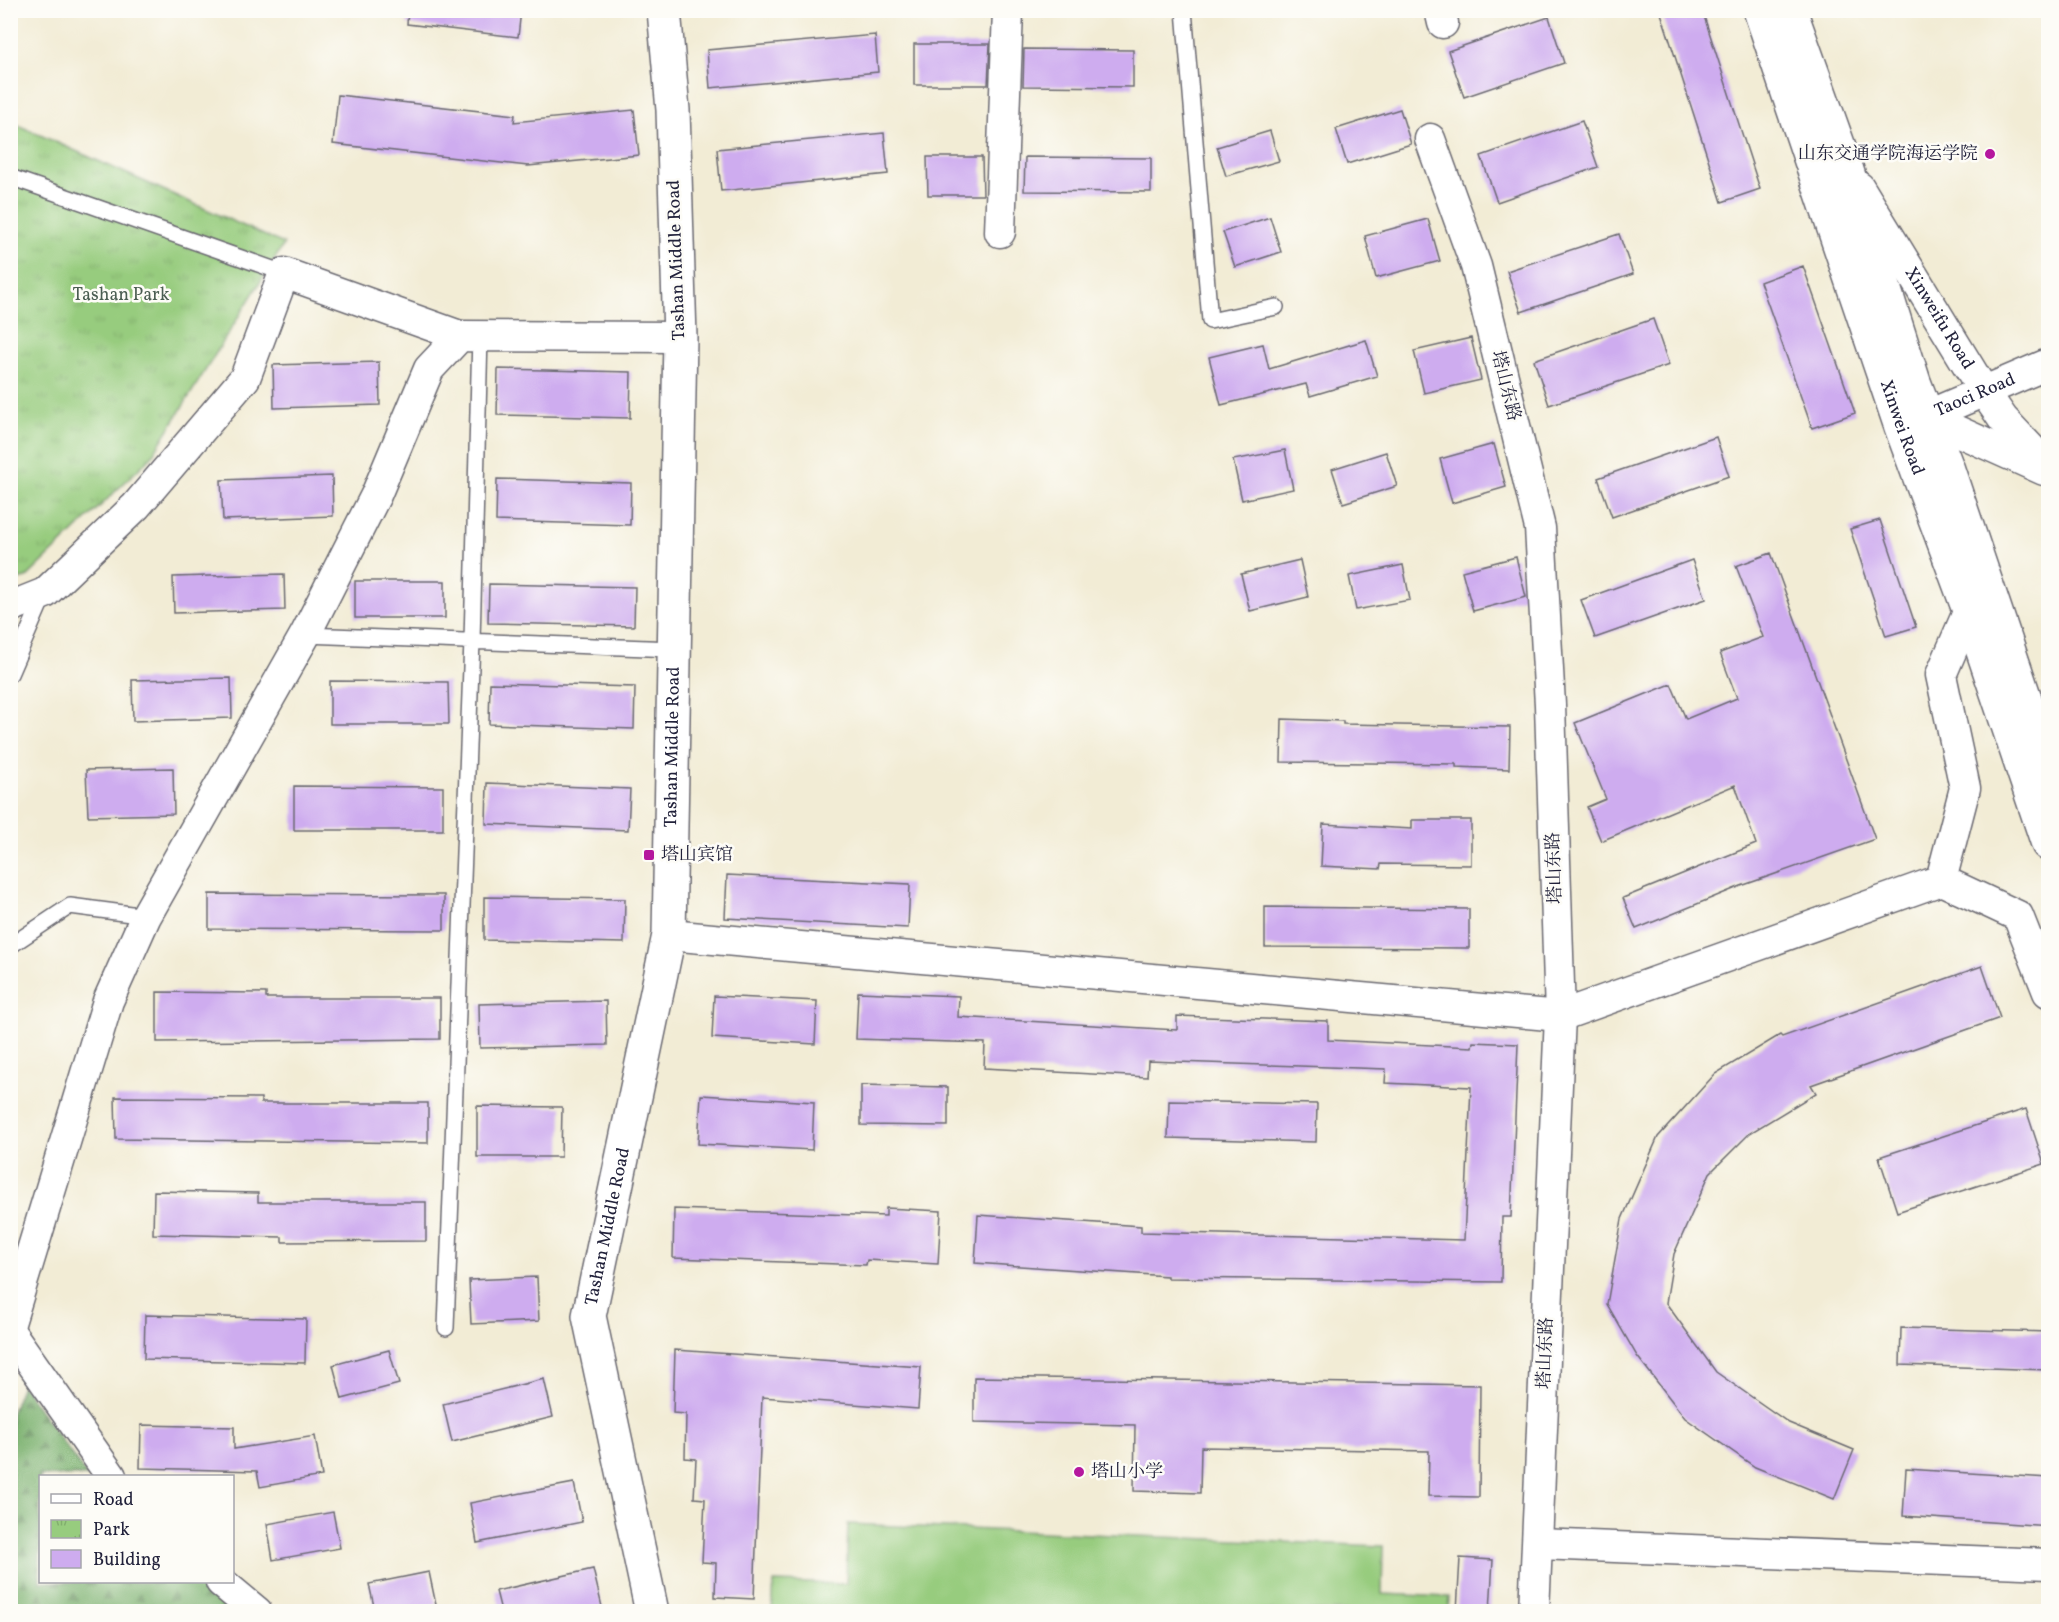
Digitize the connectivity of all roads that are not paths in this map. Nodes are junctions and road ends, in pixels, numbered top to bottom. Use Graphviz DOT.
graph roads {
  1 [pos="664,10"];
  2 [pos="1008,10"];
  3 [pos="1184,10"];
  4 [pos="1760,10"];
  5 [pos="1790,10"];
  6 [pos="1430,139"];
  7 [pos="1844,161"];
  8 [pos="10,177"];
  9 [pos="1000,232"];
  10 [pos="284,273"];
  11 [pos="1276,307"];
  12 [pos="470,336"];
  13 [pos="680,337"];
  14 [pos="2049,364"];
  15 [pos="1983,390"];
  16 [pos="1913,422"];
  17 [pos="2049,466"];
  18 [pos="2049,472"];
  19 [pos="45,593"];
  20 [pos="10,607"];
  21 [pos="1969,610"];
  22 [pos="305,635"];
  23 [pos="472,641"];
  24 [pos="674,649"];
  25 [pos="10,674"];
  26 [pos="2049,767"];
  27 [pos="2049,844"];
  28 [pos="1941,880"];
  29 [pos="146,916"];
  30 [pos="669,935"];
  31 [pos="10,946"];
  32 [pos="2049,992"];
  33 [pos="1560,1016"];
  34 [pos="10,1323"];
  35 [pos="446,1328"];
  36 [pos="10,1332"];
  37 [pos="110,1475"];
  38 [pos="1538,1544"];
  39 [pos="2049,1564"];
  40 [pos="223,1583"];
  41 [pos="257,1611"];
  42 [pos="652,1611"];
  43 [pos="1534,1611"];
  1 -- 13 [label="main road, Tashan Middle Road"];
  2 -- 9 [label="street"];
  3 -- 11 [label="lane"];
  4 -- 16 [label="main road, Xinwei Road"];
  5 -- 7 [label="main road, Xinwei Road"];
  6 -- 33 [label="street, 塔山东路"];
  7 -- 15 [label="street, Xinweifu Road"];
  7 -- 16 [label="main road, Xinwei Road"];
  8 -- 10 [label="lane"];
  10 -- 12 [label="street"];
  10 -- 19 [label="street"];
  12 -- 13 [label="street"];
  12 -- 22 [label="street"];
  12 -- 23 [label="lane"];
  13 -- 24 [label="main road, Tashan Middle Road"];
  14 -- 15 [label="street, Taoci Road"];
  15 -- 16 [label="street, Taoci Road"];
  15 -- 17 [label="street, Xinweifu Road"];
  16 -- 18 [label="street"];
  16 -- 21 [label="main road, Xinwei Road"];
  16 -- 26 [label="main road, Xinwei Road"];
  19 -- 20 [label="street"];
  19 -- 25 [label="lane"];
  21 -- 27 [label="main road, Xinwei Road"];
  21 -- 28 [label="street"];
  22 -- 23 [label="lane"];
  22 -- 29 [label="street"];
  23 -- 24 [label="lane"];
  23 -- 35 [label="lane"];
  24 -- 30 [label="main road, Tashan Middle Road"];
  28 -- 32 [label="street"];
  28 -- 33 [label="street"];
  29 -- 31 [label="lane"];
  29 -- 34 [label="street"];
  30 -- 33 [label="street"];
  30 -- 42 [label="main road, Tashan Middle Road"];
  33 -- 38 [label="street, 塔山东路"];
  36 -- 37 [label="street"];
  38 -- 39 [label="street"];
  38 -- 43 [label="street, 塔山东路"];
  40 -- 41 [label="street"];
}
